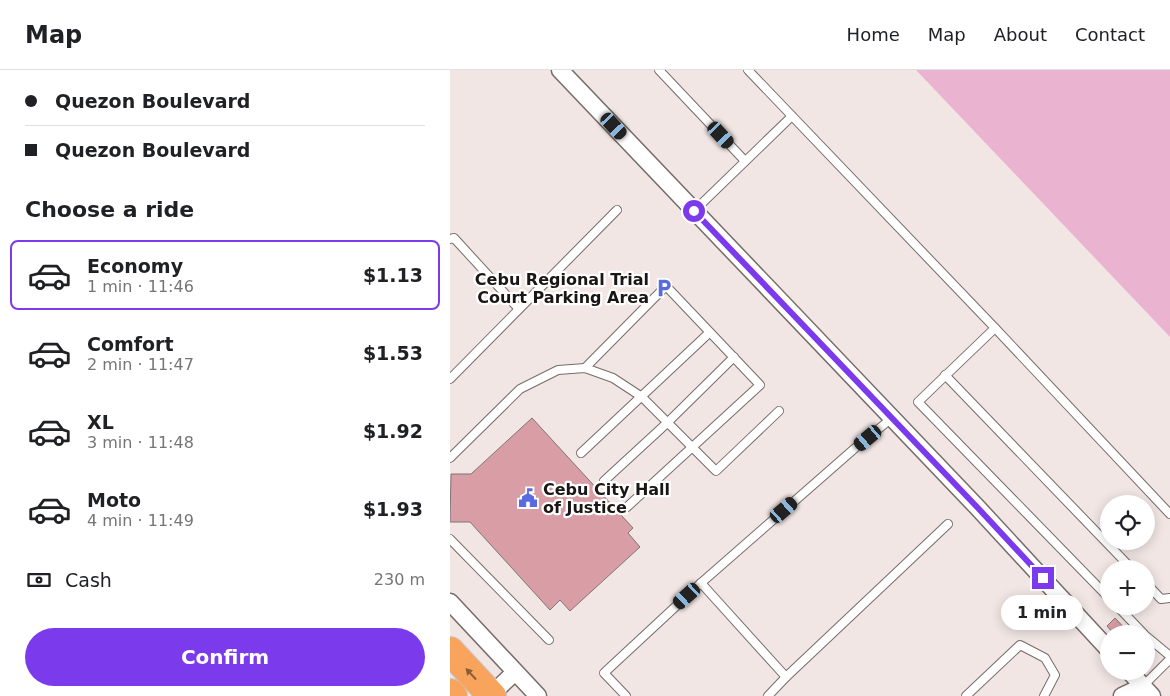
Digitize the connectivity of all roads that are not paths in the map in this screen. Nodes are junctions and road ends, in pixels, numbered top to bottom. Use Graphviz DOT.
graph roads {
  1 [pos="560,70"];
  2 [pos="660,70"];
  3 [pos="748,70"];
  4 [pos="792,116"];
  5 [pos="746,161"];
  6 [pos="618,210"];
  7 [pos="694,211"];
  8 [pos="450,239"];
  9 [pos="520,308"];
  10 [pos="995,328"];
  11 [pos="710,333"];
  12 [pos="734,358"];
  13 [pos="585,368"];
  14 [pos="945,375"];
  15 [pos="450,379"];
  16 [pos="642,397"];
  17 [pos="779,411"];
  18 [pos="892,418"];
  19 [pos="668,422"];
  20 [pos="692,447"];
  21 [pos="581,453"];
  22 [pos="450,458"];
  23 [pos="604,481"];
  24 [pos="627,507"];
  25 [pos="1170,514"];
  26 [pos="948,524"];
  27 [pos="450,539"];
  28 [pos="1123,560"];
  29 [pos="701,583"];
  30 [pos="1100,589"];
  31 [pos="1155,593"];
  32 [pos="1170,598"];
  33 [pos="450,602"];
  34 [pos="1126,615"];
  35 [pos="1135,625"];
  36 [pos="549,640"];
  37 [pos="1100,640"];
  38 [pos="1155,644"];
  39 [pos="450,652"];
  40 [pos="1170,658"];
  41 [pos="515,672"];
  42 [pos="786,677"];
  43 [pos="1135,680"];
  44 [pos="450,693"];
  45 [pos="1145,693"];
  46 [pos="453,696"];
  47 [pos="492,696"];
  48 [pos="538,696"];
  49 [pos="626,696"];
  50 [pos="768,696"];
  51 [pos="966,696"];
  52 [pos="1044,696"];
  53 [pos="1122,696"];
  1 -- 7 [label="street"];
  2 -- 5 [label="lane"];
  3 -- 4 [label="lane"];
  4 -- 5 [label="lane"];
  4 -- 10 [label="lane"];
  5 -- 7 [label="lane"];
  6 -- 9 [label="lane"];
  7 -- 18 [label="street"];
  8 -- 9 [label="lane"];
  9 -- 15 [label="lane"];
  10 -- 14 [label="lane"];
  10 -- 25 [label="lane"];
  11 -- 12 [label="lane"];
  11 -- 13 [label="lane"];
  11 -- 16 [label="lane"];
  12 -- 19 [label="lane"];
  12 -- 20 [label="lane"];
  13 -- 16 [label="lane"];
  13 -- 22 [label="lane"];
  14 -- 28 [label="lane"];
  14 -- 30 [label="lane"];
  16 -- 19 [label="lane"];
  16 -- 21 [label="lane"];
  17 -- 20 [label="lane"];
  18 -- 29 [label="lane"];
  18 -- 37 [label="street"];
  19 -- 20 [label="lane"];
  19 -- 23 [label="lane"];
  20 -- 24 [label="lane"];
  26 -- 42 [label="lane"];
  27 -- 36 [label="lane"];
  29 -- 42 [label="lane"];
  29 -- 49 [label="lane"];
  31 -- 32 [label="lane"];
  33 -- 41 [label="street"];
  34 -- 35 [label="lane"];
  38 -- 40 [label="lane"];
  47 -- 39 [label="highway, one-way"];
  40 -- 45 [label="lane"];
  41 -- 47 [label="street"];
  41 -- 48 [label="street"];
  42 -- 50 [label="lane"];
  43 -- 45 [label="street"];
  44 -- 46 [label="highway"];
  45 -- 53 [label="street"];
  51 -- 52 [label="lane"];
}
